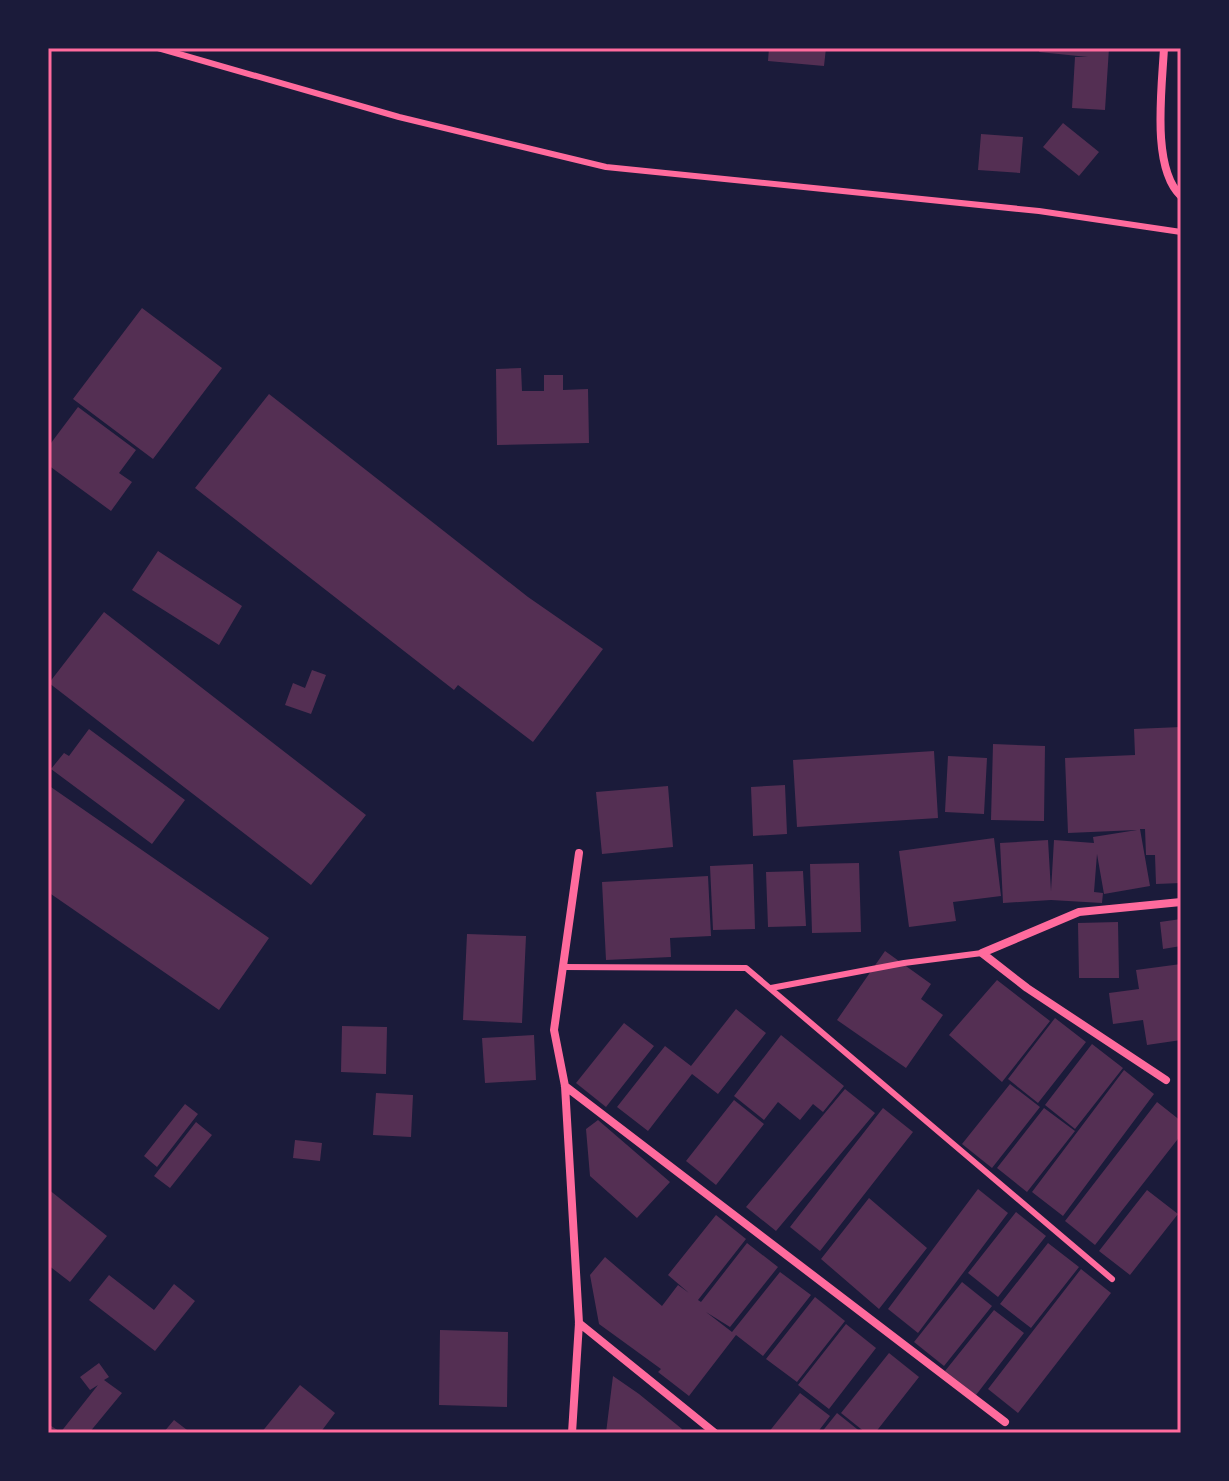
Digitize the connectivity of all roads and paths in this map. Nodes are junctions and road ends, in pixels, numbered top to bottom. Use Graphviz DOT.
graph roads {
  1 [pos="158,48"];
  2 [pos="1164,48"];
  3 [pos="1181,196"];
  4 [pos="1181,232"];
  5 [pos="579,853"];
  6 [pos="1181,902"];
  7 [pos="982,953"];
  8 [pos="563,967"];
  9 [pos="771,988"];
  10 [pos="1166,1080"];
  11 [pos="565,1086"];
  12 [pos="1112,1279"];
  13 [pos="579,1323"];
  14 [pos="1005,1422"];
  15 [pos="572,1433"];
  16 [pos="715,1433"];
  1 -- 4 [label="lane"];
  2 -- 3 [label="street"];
  5 -- 8 [label="street"];
  6 -- 7 [label="street"];
  7 -- 9 [label="lane"];
  7 -- 10 [label="street"];
  8 -- 9 [label="lane"];
  8 -- 11 [label="street"];
  9 -- 12 [label="lane"];
  11 -- 13 [label="street"];
  11 -- 14 [label="street"];
  13 -- 15 [label="street"];
  13 -- 16 [label="street"];
}
